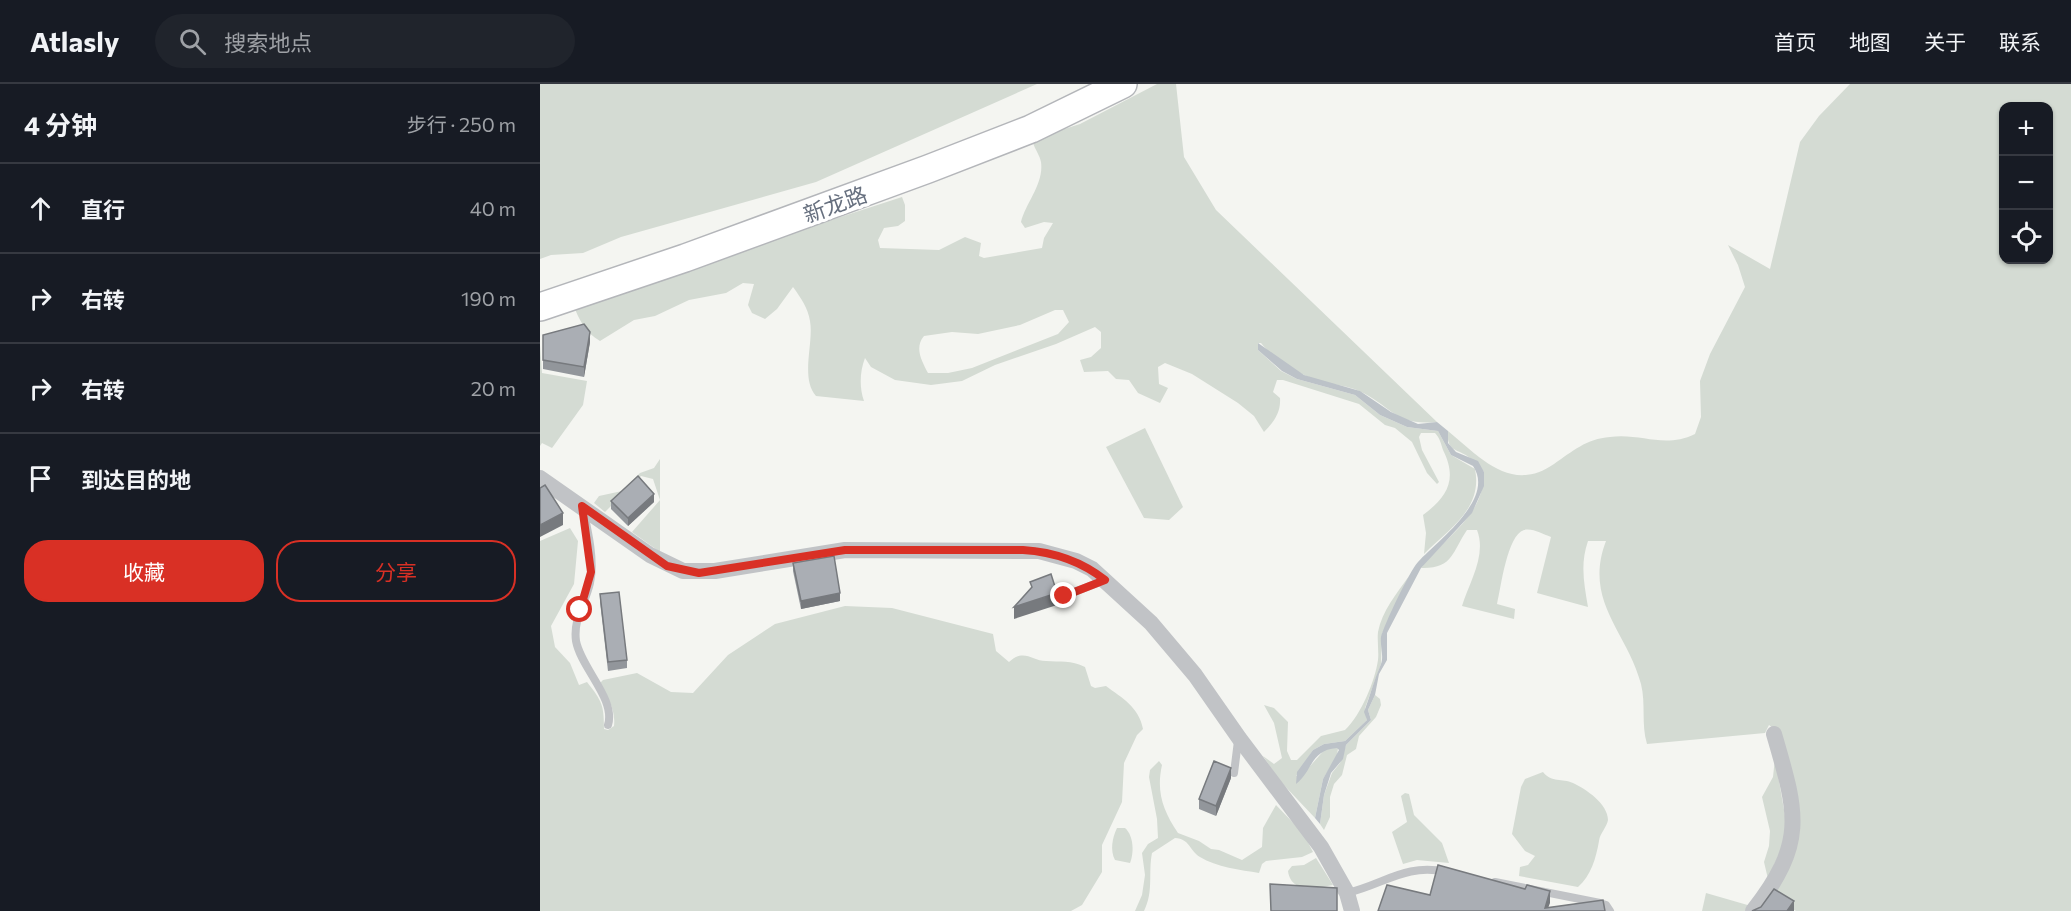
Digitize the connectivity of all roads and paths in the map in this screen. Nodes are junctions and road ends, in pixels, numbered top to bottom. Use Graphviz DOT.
graph roads {
  1 [pos="1077,84"];
  2 [pos="1099,84"];
  3 [pos="1123,84"];
  4 [pos="1028,120"];
  5 [pos="540,297"];
  6 [pos="540,307"];
  7 [pos="540,478"];
  8 [pos="582,506"];
  9 [pos="1105,580"];
  10 [pos="1064,596"];
  11 [pos="608,725"];
  12 [pos="1774,734"];
  13 [pos="1239,738"];
  14 [pos="1234,773"];
  15 [pos="1455,874"];
  16 [pos="1485,880"];
  17 [pos="1347,893"];
  18 [pos="1352,911"];
  19 [pos="1610,911"];
  20 [pos="1753,911"];
  1 -- 4 [label="main road"];
  2 -- 4 [label="main road, 新龙路"];
  3 -- 6 [label="main road, 新龙路"];
  4 -- 5 [label="main road, 新龙路"];
  7 -- 8 [label="street"];
  8 -- 9 [label="street"];
  8 -- 11 [label="lane"];
  9 -- 10 [label="lane"];
  9 -- 13 [label="street"];
  12 -- 20 [label="street"];
  13 -- 14 [label="lane"];
  13 -- 17 [label="street"];
  15 -- 17 [label="lane"];
  16 -- 19 [label="lane"];
  17 -- 18 [label="street"];
}
